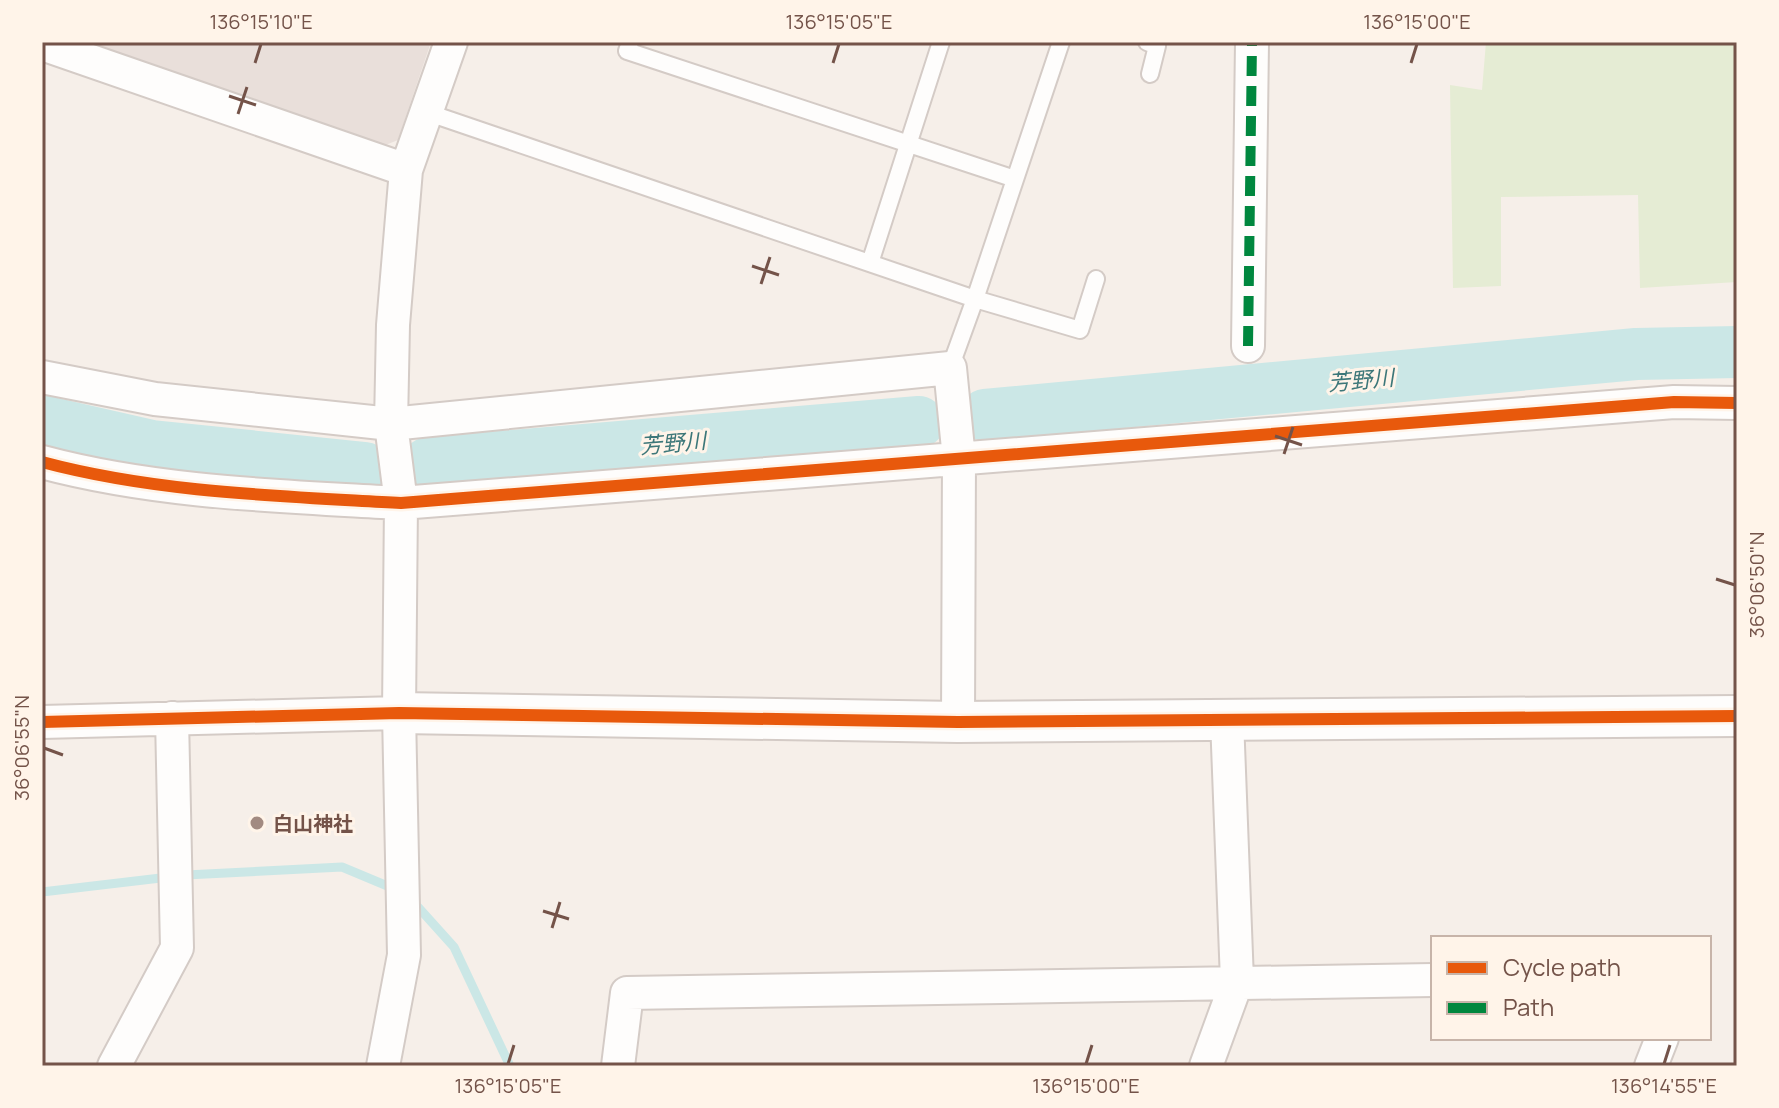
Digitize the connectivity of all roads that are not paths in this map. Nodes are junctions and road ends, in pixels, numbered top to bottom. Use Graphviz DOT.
graph roads {
  1 [pos="451,42"];
  2 [pos="630,42"];
  3 [pos="941,42"];
  4 [pos="1061,42"];
  5 [pos="1147,42"];
  6 [pos="1252,42"];
  7 [pos="42,44"];
  8 [pos="1150,74"];
  9 [pos="426,112"];
  10 [pos="908,145"];
  11 [pos="406,170"];
  12 [pos="1015,179"];
  13 [pos="870,263"];
  14 [pos="1096,279"];
  15 [pos="975,299"];
  16 [pos="1248,346"];
  17 [pos="950,368"];
  18 [pos="42,377"];
  19 [pos="1737,403"];
  20 [pos="391,424"];
  21 [pos="959,459"];
  22 [pos="42,462"];
  23 [pos="401,503"];
  24 [pos="399,713"];
  25 [pos="1737,716"];
  26 [pos="172,718"];
  27 [pos="1227,719"];
  28 [pos="42,722"];
  29 [pos="958,722"];
  30 [pos="1431,980"];
  31 [pos="1237,981"];
  32 [pos="1661,1040"];
  33 [pos="114,1066"];
  34 [pos="383,1066"];
  35 [pos="618,1066"];
  36 [pos="1206,1066"];
  37 [pos="1651,1066"];
  1 -- 9 [label="street"];
  2 -- 10 [label="lane"];
  3 -- 10 [label="lane"];
  4 -- 12 [label="lane"];
  5 -- 8 [label="lane"];
  6 -- 16 [label="street"];
  7 -- 11 [label="street"];
  9 -- 11 [label="street"];
  9 -- 13 [label="lane"];
  10 -- 12 [label="lane"];
  10 -- 13 [label="lane"];
  11 -- 20 [label="street"];
  12 -- 15 [label="lane"];
  13 -- 15 [label="lane"];
  14 -- 15 [label="lane"];
  15 -- 17 [label="lane"];
  17 -- 20 [label="street"];
  17 -- 21 [label="street"];
  18 -- 20 [label="street"];
  19 -- 21 [label="street"];
  20 -- 23 [label="street"];
  21 -- 23 [label="street"];
  21 -- 29 [label="street"];
  22 -- 23 [label="street"];
  23 -- 24 [label="street"];
  24 -- 26 [label="street"];
  24 -- 29 [label="street"];
  24 -- 34 [label="street"];
  25 -- 27 [label="street"];
  26 -- 28 [label="street"];
  26 -- 33 [label="street"];
  27 -- 29 [label="street"];
  27 -- 31 [label="street"];
  30 -- 31 [label="street"];
  31 -- 35 [label="street"];
  31 -- 36 [label="street"];
  32 -- 37 [label="street"];
}
